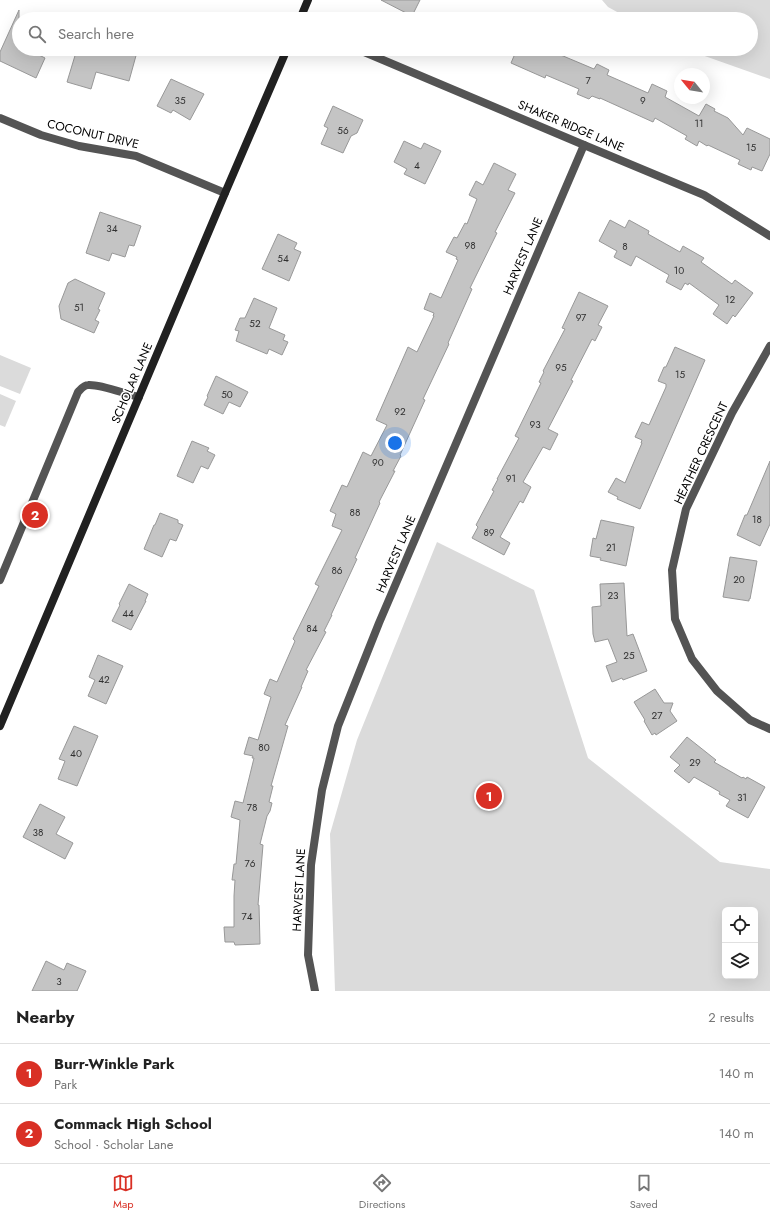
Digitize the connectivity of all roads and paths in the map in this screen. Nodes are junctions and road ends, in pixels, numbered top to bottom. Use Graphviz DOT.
graph roads {
  1 [pos="308,0"];
  2 [pos="303,12"];
  3 [pos="284,56"];
  4 [pos="374,56"];
  5 [pos="0,118"];
  6 [pos="584,145"];
  7 [pos="225,192"];
  8 [pos="770,236"];
  9 [pos="770,346"];
  10 [pos="139,397"];
  11 [pos="0,580"];
  12 [pos="0,726"];
  13 [pos="770,729"];
  14 [pos="315,991"];
  1 -- 2 [label="street"];
  3 -- 7 [label="street, SCHOLAR LANE"];
  4 -- 6 [label="street, SHAKER RIDGE LANE"];
  5 -- 7 [label="street, COCONUT DRIVE"];
  6 -- 8 [label="street, SHAKER RIDGE LANE"];
  6 -- 14 [label="street, HARVEST LANE"];
  7 -- 10 [label="street, SCHOLAR LANE"];
  9 -- 13 [label="street, HEATHER CRESCENT"];
  10 -- 11 [label="street"];
  10 -- 12 [label="street, SCHOLAR LANE"];
}
